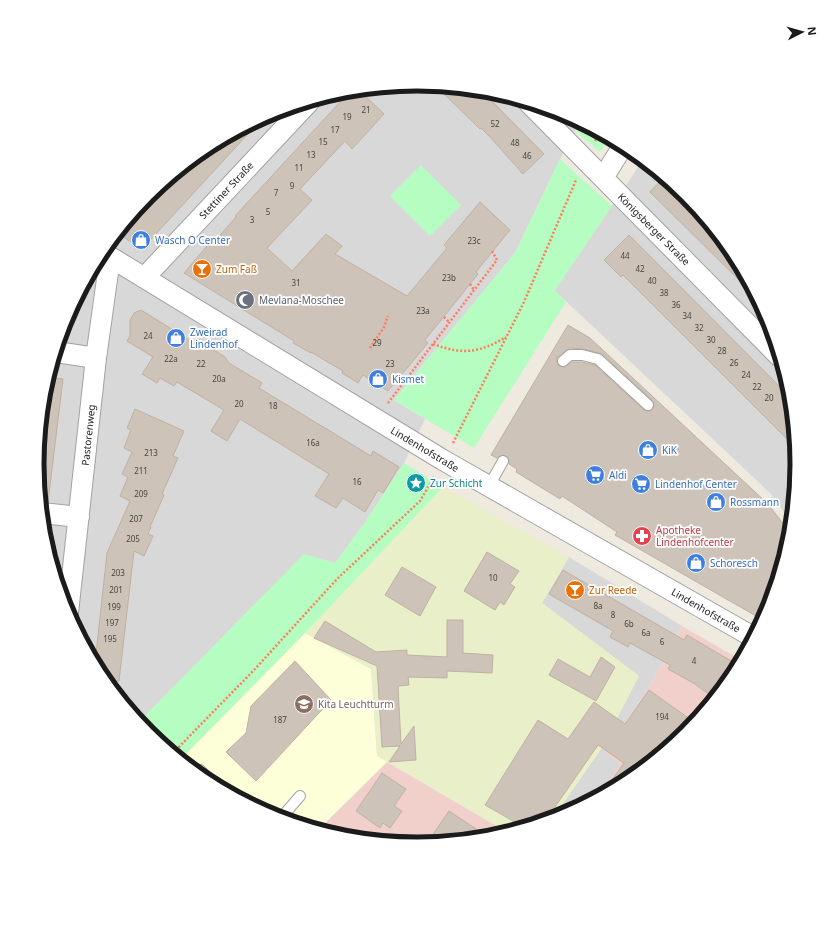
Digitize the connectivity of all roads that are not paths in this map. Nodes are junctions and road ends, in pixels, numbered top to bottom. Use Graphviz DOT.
graph roads {
  1 [pos="302,109"];
  2 [pos="537,111"];
  3 [pos="620,151"];
  4 [pos="603,178"];
  5 [pos="108,256"];
  6 [pos="106,259"];
  7 [pos="144,278"];
  8 [pos="771,348"];
  9 [pos="61,353"];
  10 [pos="96,358"];
  11 [pos="563,361"];
  12 [pos="648,405"];
  13 [pos="504,461"];
  14 [pos="489,486"];
  15 [pos="47,514"];
  16 [pos="79,517"];
  17 [pos="70,600"];
  18 [pos="749,635"];
  19 [pos="300,796"];
  20 [pos="285,813"];
  1 -- 7 [label="street, Stettiner Straße"];
  2 -- 4 [label="street, Königsberger Straße"];
  3 -- 4 [label="street"];
  4 -- 8 [label="street, Königsberger Straße"];
  5 -- 7 [label="street, Lindenhofstraße"];
  6 -- 10 [label="street, Pastorenweg"];
  7 -- 14 [label="street, Lindenhofstraße"];
  9 -- 10 [label="street"];
  10 -- 16 [label="street, Pastorenweg"];
  11 -- 12 [label="lane"];
  13 -- 14 [label="lane"];
  14 -- 18 [label="street, Lindenhofstraße"];
  15 -- 16 [label="street"];
  16 -- 17 [label="street, Pastorenweg"];
  19 -- 20 [label="lane"];
}
